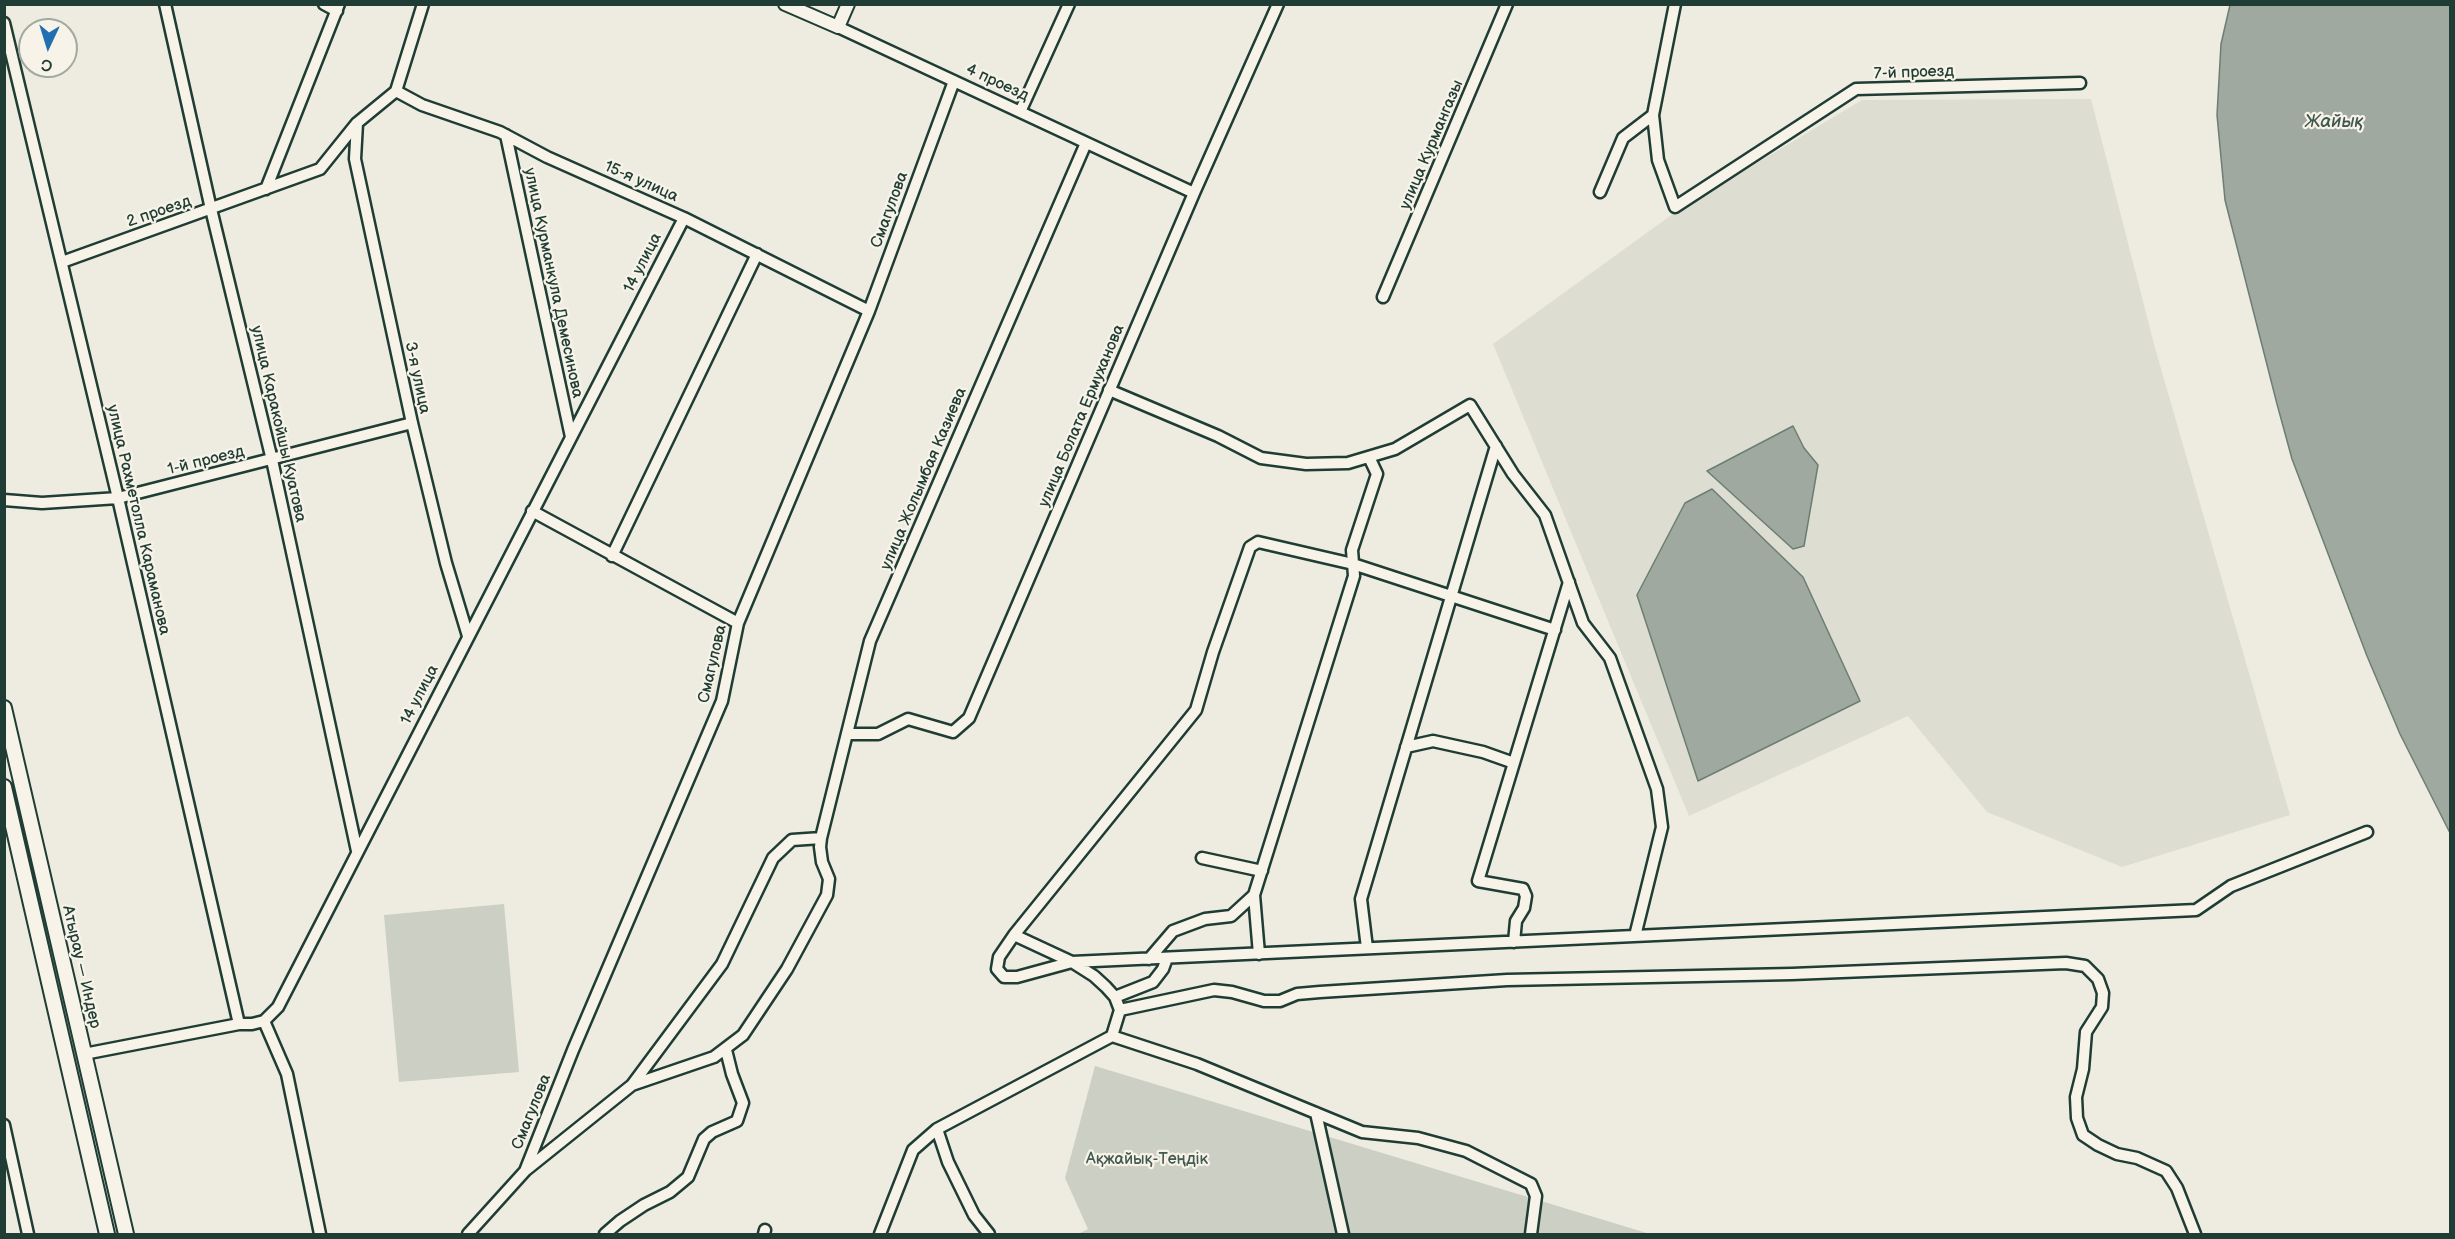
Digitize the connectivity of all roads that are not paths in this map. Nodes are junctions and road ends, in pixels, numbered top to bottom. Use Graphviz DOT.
graph roads {
  1 [pos="165,4"];
  2 [pos="324,4"];
  3 [pos="423,4"];
  4 [pos="785,4"];
  5 [pos="848,4"];
  6 [pos="1069,4"];
  7 [pos="1278,4"];
  8 [pos="1508,4"];
  9 [pos="1675,4"];
  10 [pos="338,8"];
  11 [pos="4,23"];
  12 [pos="838,27"];
  13 [pos="954,81"];
  14 [pos="2080,83"];
  15 [pos="396,91"];
  16 [pos="1020,112"];
  17 [pos="1653,115"];
  18 [pos="357,123"];
  19 [pos="506,135"];
  20 [pos="1086,143"];
  21 [pos="266,189"];
  22 [pos="1600,192"];
  23 [pos="1194,193"];
  24 [pos="211,209"];
  25 [pos="684,218"];
  26 [pos="757,254"];
  27 [pos="62,262"];
  28 [pos="1383,297"];
  29 [pos="869,311"];
  30 [pos="1110,390"];
  31 [pos="411,423"];
  32 [pos="570,437"];
  33 [pos="1496,446"];
  34 [pos="1369,457"];
  35 [pos="272,460"];
  36 [pos="118,498"];
  37 [pos="4,500"];
  38 [pos="532,512"];
  39 [pos="612,556"];
  40 [pos="1353,564"];
  41 [pos="1569,582"];
  42 [pos="1450,596"];
  43 [pos="738,623"];
  44 [pos="1554,630"];
  45 [pos="468,636"];
  46 [pos="4,708"];
  47 [pos="848,734"];
  48 [pos="1406,747"];
  49 [pos="1514,763"];
  50 [pos="4,787"];
  51 [pos="2367,832"];
  52 [pos="821,838"];
  53 [pos="357,851"];
  54 [pos="1202,858"];
  55 [pos="1262,871"];
  56 [pos="1254,895"];
  57 [pos="1014,935"];
  58 [pos="1635,936"];
  59 [pos="1514,942"];
  60 [pos="1367,948"];
  61 [pos="1259,954"];
  62 [pos="1167,958"];
  63 [pos="1149,959"];
  64 [pos="1072,962"];
  65 [pos="1115,997"];
  66 [pos="1119,1010"];
  67 [pos="264,1021"];
  68 [pos="239,1024"];
  69 [pos="1112,1036"];
  70 [pos="726,1050"];
  71 [pos="84,1054"];
  72 [pos="632,1085"];
  73 [pos="1316,1113"];
  74 [pos="4,1125"];
  75 [pos="937,1129"];
  76 [pos="525,1171"];
  77 [pos="28,1234"];
  78 [pos="107,1234"];
  79 [pos="126,1234"];
  80 [pos="320,1234"];
  81 [pos="468,1234"];
  82 [pos="605,1234"];
  83 [pos="880,1234"];
  84 [pos="989,1234"];
  85 [pos="1343,1234"];
  86 [pos="1531,1234"];
  87 [pos="2194,1234"];
  1 -- 24 [label="street, улица Каракойшы Куатова"];
  2 -- 10 [label="street"];
  3 -- 15 [label="street"];
  4 -- 12 [label="street, 4 проезд"];
  5 -- 12 [label="street"];
  6 -- 16 [label="street"];
  7 -- 23 [label="street, улица Болата Ермуханова"];
  8 -- 28 [label="street, улица Курмангазы"];
  9 -- 17 [label="street"];
  10 -- 21 [label="street"];
  11 -- 27 [label="street, улица Рахметолла Караманова"];
  12 -- 13 [label="street, 4 проезд"];
  13 -- 16 [label="street, 4 проезд"];
  13 -- 29 [label="street, Смагулова"];
  14 -- 17 [label="street, 7-й проезд"];
  15 -- 18 [label="street, 2 проезд"];
  15 -- 19 [label="street, 15-я улица"];
  16 -- 20 [label="street, 4 проезд"];
  17 -- 22 [label="street"];
  18 -- 21 [label="street, 2 проезд"];
  18 -- 31 [label="street, 3-я улица"];
  19 -- 25 [label="street, 15-я улица"];
  19 -- 32 [label="street, улица Курманкула Демесинова"];
  20 -- 23 [label="street, 4 проезд"];
  20 -- 47 [label="street, улица Жолымбая Казиева"];
  21 -- 24 [label="street, 2 проезд"];
  23 -- 30 [label="street, улица Болата Ермуханова"];
  24 -- 27 [label="street, 2 проезд"];
  24 -- 35 [label="street, улица Каракойшы Куатова"];
  25 -- 26 [label="street, 15-я улица"];
  25 -- 32 [label="street, 14 улица"];
  26 -- 29 [label="street, 15-я улица"];
  26 -- 39 [label="street"];
  27 -- 36 [label="street, улица Рахметолла Караманова"];
  29 -- 43 [label="street, Смагулова"];
  30 -- 34 [label="street"];
  30 -- 47 [label="street, улица Болата Ермуханова"];
  31 -- 35 [label="street, 1-й проезд"];
  31 -- 45 [label="street, 3-я улица"];
  32 -- 38 [label="street, 14 улица"];
  33 -- 34 [label="street"];
  33 -- 41 [label="street"];
  33 -- 42 [label="street"];
  34 -- 40 [label="street"];
  35 -- 36 [label="street, 1-й проезд"];
  35 -- 53 [label="street, улица Каракойшы Куатова"];
  36 -- 37 [label="street, 1-й проезд"];
  36 -- 68 [label="street, улица Рахметолла Караманова"];
  38 -- 39 [label="street"];
  38 -- 45 [label="street, 14 улица"];
  39 -- 43 [label="street"];
  40 -- 42 [label="street"];
  40 -- 55 [label="street"];
  40 -- 57 [label="street"];
  41 -- 44 [label="street"];
  41 -- 58 [label="street"];
  42 -- 44 [label="street"];
  42 -- 48 [label="street"];
  43 -- 76 [label="street, Смагулова"];
  44 -- 49 [label="street"];
  45 -- 53 [label="street, 14 улица"];
  46 -- 71 [label="main road, Атырау — Индер"];
  47 -- 52 [label="street, улица Жолымбая Казиева"];
  48 -- 49 [label="street"];
  48 -- 60 [label="street"];
  49 -- 59 [label="street"];
  50 -- 78 [label="main road, Атырау — Индер"];
  51 -- 58 [label="street"];
  52 -- 70 [label="street, улица Жолымбая Казиева"];
  52 -- 72 [label="street, улица Жолымбая Казиева"];
  53 -- 67 [label="street, 14 улица"];
  54 -- 55 [label="street"];
  55 -- 56 [label="street"];
  56 -- 61 [label="street"];
  56 -- 63 [label="street"];
  57 -- 64 [label="street"];
  57 -- 64 [label="street"];
  58 -- 59 [label="street"];
  59 -- 60 [label="street"];
  60 -- 61 [label="street"];
  61 -- 62 [label="street"];
  62 -- 63 [label="street"];
  62 -- 65 [label="street"];
  63 -- 64 [label="street"];
  64 -- 65 [label="street"];
  65 -- 66 [label="street"];
  66 -- 69 [label="street"];
  66 -- 87 [label="street"];
  67 -- 68 [label="street"];
  67 -- 80 [label="street"];
  68 -- 71 [label="street"];
  69 -- 73 [label="street"];
  69 -- 75 [label="street"];
  70 -- 72 [label="street, улица Жолымбая Казиева"];
  70 -- 82 [label="street"];
  71 -- 79 [label="main road, Атырау — Индер"];
  72 -- 76 [label="street, улица Жолымбая Казиева"];
  73 -- 85 [label="street"];
  73 -- 86 [label="street"];
  74 -- 77 [label="street"];
  75 -- 83 [label="street"];
  75 -- 84 [label="street"];
  76 -- 81 [label="street, Смагулова"];
}
